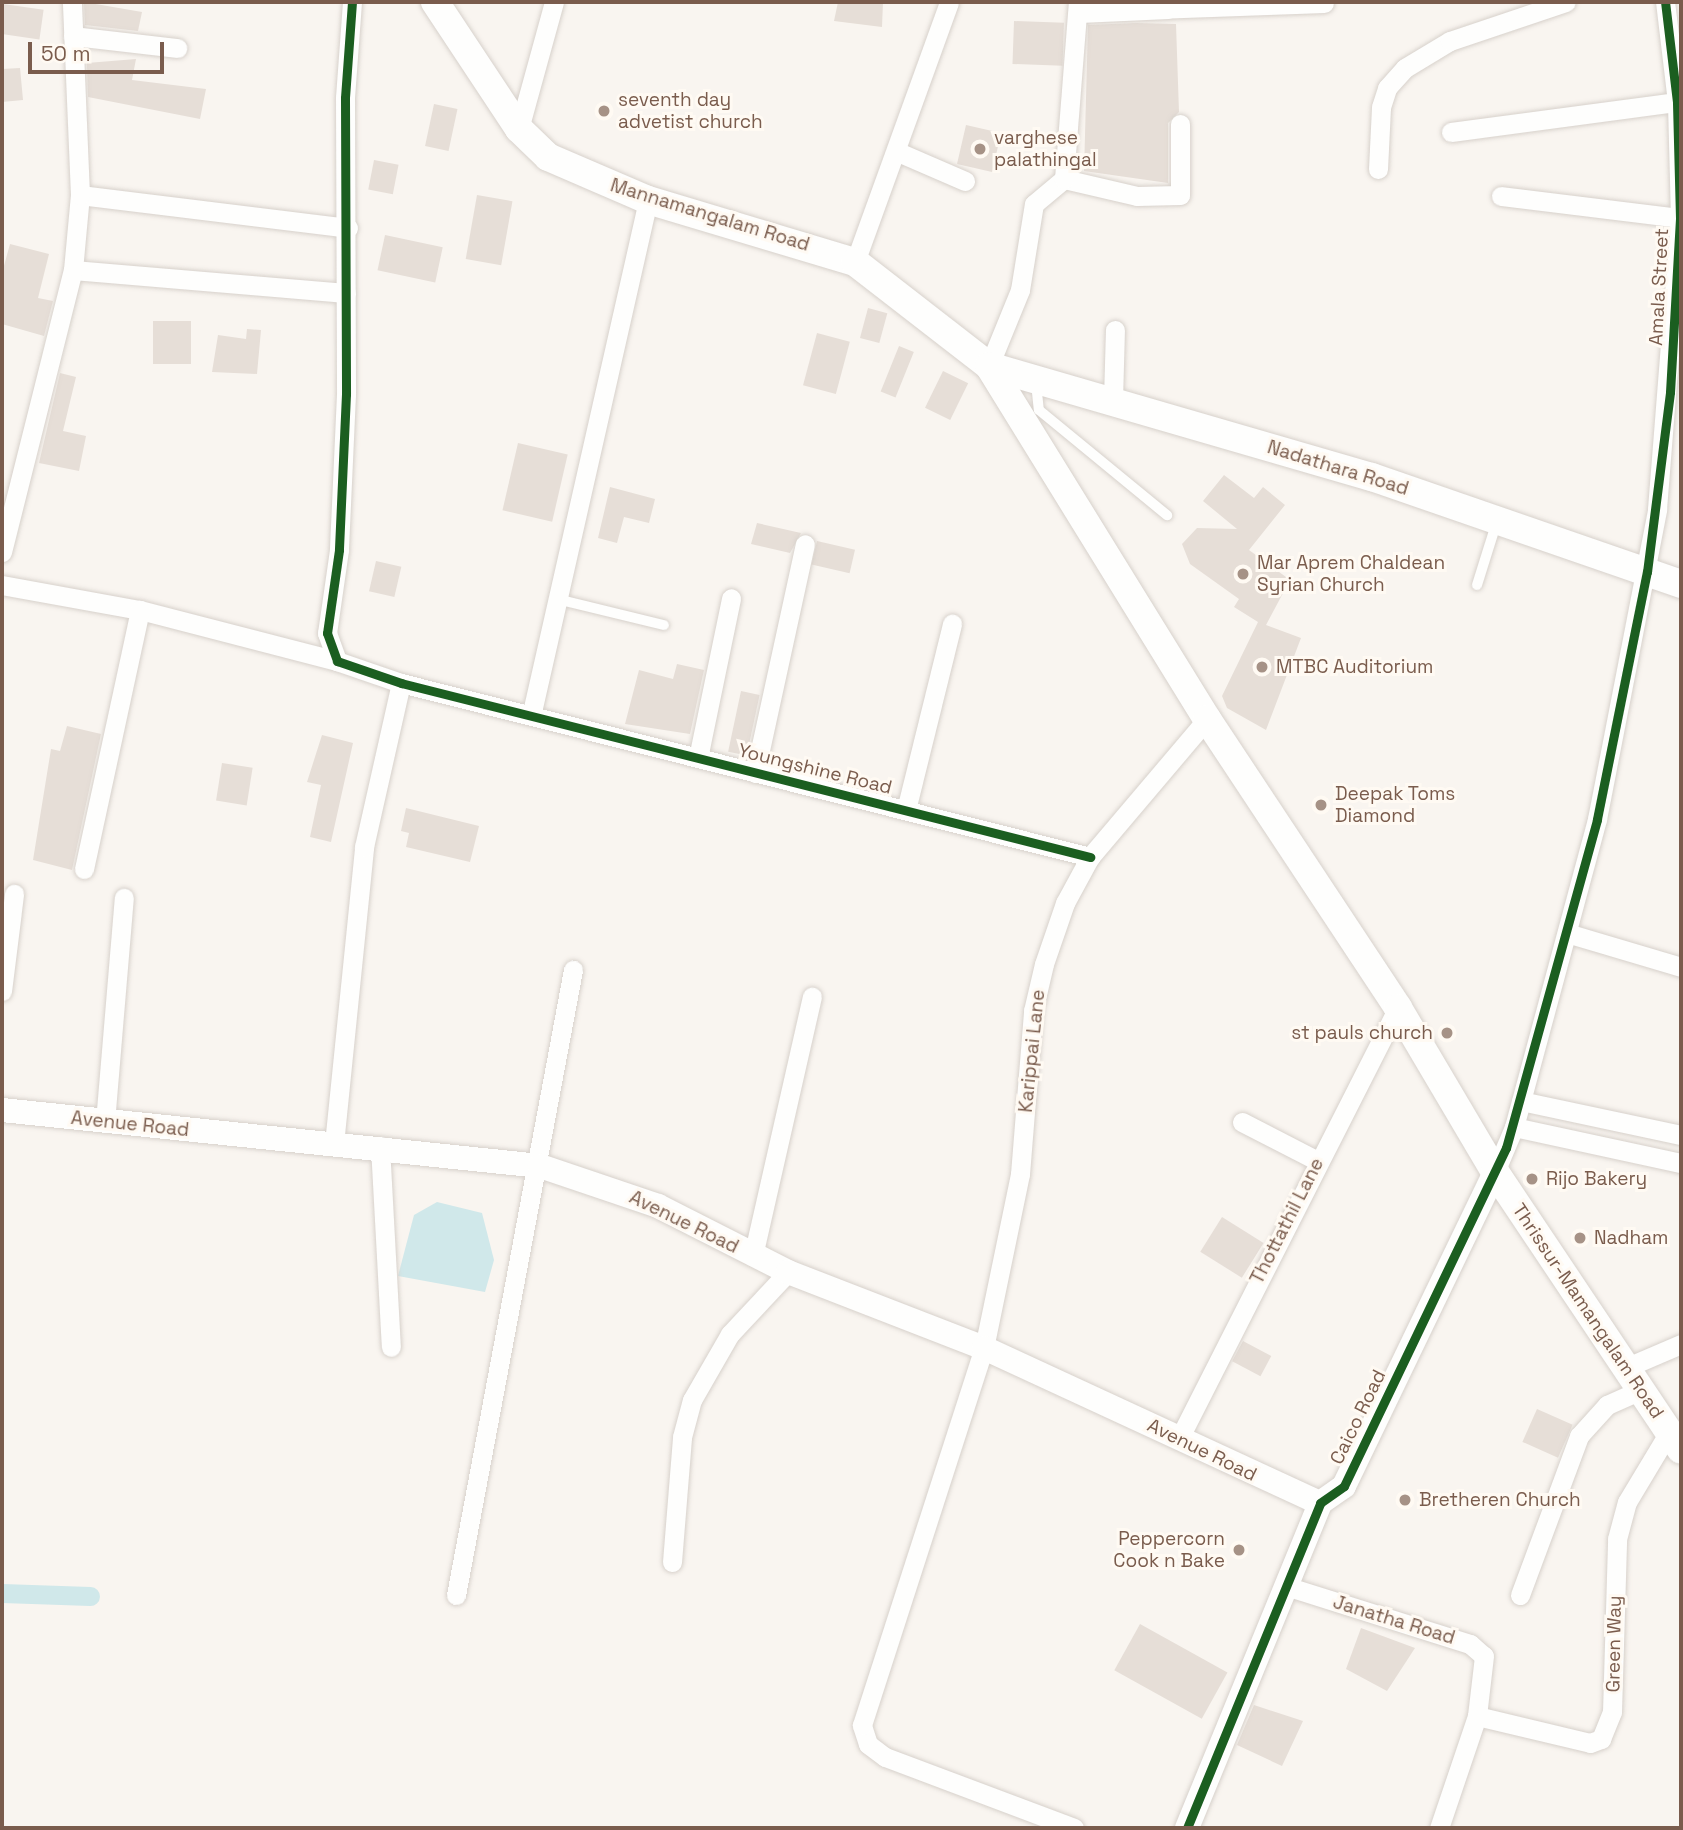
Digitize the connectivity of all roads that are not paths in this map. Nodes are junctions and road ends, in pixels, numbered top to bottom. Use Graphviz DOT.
graph roads {
  1 [pos="72,2"];
  2 [pos="352,2"];
  3 [pos="435,2"];
  4 [pos="554,2"];
  5 [pos="949,2"];
  6 [pos="1566,2"];
  7 [pos="1665,2"];
  8 [pos="1324,3"];
  9 [pos="1164,6"];
  10 [pos="1078,8"];
  11 [pos="73,36"];
  12 [pos="177,48"];
  13 [pos="1677,102"];
  14 [pos="1180,124"];
  15 [pos="519,129"];
  16 [pos="1451,132"];
  17 [pos="898,152"];
  18 [pos="1378,169"];
  19 [pos="1064,179"];
  20 [pos="965,181"];
  21 [pos="80,195"];
  22 [pos="1501,196"];
  23 [pos="648,200"];
  24 [pos="1680,218"];
  25 [pos="348,228"];
  26 [pos="855,262"];
  27 [pos="72,270"];
  28 [pos="346,293"];
  29 [pos="1115,330"];
  30 [pos="989,366"];
  31 [pos="1036,379"];
  32 [pos="1113,400"];
  33 [pos="1167,515"];
  34 [pos="1497,520"];
  35 [pos="805,544"];
  36 [pos="2,552"];
  37 [pos="1647,572"];
  38 [pos="1477,584"];
  39 [pos="1681,584"];
  40 [pos="2,585"];
  41 [pos="557,598"];
  42 [pos="731,598"];
  43 [pos="140,610"];
  44 [pos="952,624"];
  45 [pos="663,625"];
  46 [pos="337,661"];
  47 [pos="401,683"];
  48 [pos="532,712"];
  49 [pos="1207,719"];
  50 [pos="698,758"];
  51 [pos="755,773"];
  52 [pos="906,810"];
  53 [pos="1090,858"];
  54 [pos="84,869"];
  55 [pos="14,894"];
  56 [pos="124,898"];
  57 [pos="1567,933"];
  58 [pos="1681,967"];
  59 [pos="573,970"];
  60 [pos="2,991"];
  61 [pos="812,997"];
  62 [pos="1398,1008"];
  63 [pos="1521,1101"];
  64 [pos="2,1110"];
  65 [pos="105,1122"];
  66 [pos="1242,1122"];
  67 [pos="1514,1127"];
  68 [pos="1681,1135"];
  69 [pos="334,1144"];
  70 [pos="380,1146"];
  71 [pos="1318,1161"];
  72 [pos="1681,1163"];
  73 [pos="540,1166"];
  74 [pos="1494,1172"];
  75 [pos="752,1256"];
  76 [pos="788,1272"];
  77 [pos="1681,1344"];
  78 [pos="391,1348"];
  79 [pos="984,1348"];
  80 [pos="1632,1379"];
  81 [pos="1180,1437"];
  82 [pos="1675,1441"];
  83 [pos="1320,1503"];
  84 [pos="671,1562"];
  85 [pos="1289,1587"];
  86 [pos="456,1595"];
  87 [pos="1520,1595"];
  88 [pos="1477,1716"];
  89 [pos="1074,1828"];
  90 [pos="1187,1828"];
  91 [pos="1439,1828"];
  1 -- 11 [label="street"];
  2 -- 25 [label="street"];
  3 -- 15 [label="main road, Mannamangalam Road"];
  4 -- 15 [label="street"];
  5 -- 17 [label="street"];
  6 -- 18 [label="street"];
  7 -- 13 [label="street, Amala Street"];
  8 -- 9 [label="street"];
  9 -- 10 [label="street"];
  10 -- 19 [label="street"];
  11 -- 12 [label="street"];
  11 -- 21 [label="street"];
  13 -- 16 [label="street"];
  13 -- 24 [label="street, Amala Street"];
  14 -- 19 [label="street"];
  15 -- 23 [label="main road, Mannamangalam Road"];
  17 -- 20 [label="street"];
  17 -- 26 [label="street"];
  19 -- 30 [label="street"];
  21 -- 25 [label="street"];
  21 -- 27 [label="street"];
  22 -- 24 [label="street"];
  23 -- 26 [label="main road, Mannamangalam Road"];
  23 -- 41 [label="street"];
  24 -- 37 [label="street, Amala Street"];
  25 -- 28 [label="street"];
  26 -- 30 [label="main road, Mannamangalam Road"];
  27 -- 28 [label="street"];
  27 -- 36 [label="street"];
  28 -- 46 [label="street"];
  29 -- 32 [label="street"];
  30 -- 31 [label="main road, Nadathara Road"];
  30 -- 49 [label="main road, Thrissur-Mamangalam Road"];
  31 -- 32 [label="main road, Nadathara Road"];
  31 -- 33 [label="lane"];
  32 -- 34 [label="main road, Nadathara Road"];
  34 -- 37 [label="main road, Nadathara Road"];
  34 -- 38 [label="lane"];
  35 -- 51 [label="street"];
  37 -- 39 [label="main road, Nadathara Road"];
  37 -- 57 [label="street, Amala Street"];
  40 -- 43 [label="street, Youngshine Road"];
  41 -- 45 [label="lane"];
  41 -- 48 [label="street"];
  42 -- 50 [label="street"];
  43 -- 46 [label="street, Youngshine Road"];
  43 -- 54 [label="street"];
  44 -- 52 [label="street"];
  46 -- 47 [label="street, Youngshine Road"];
  47 -- 48 [label="street, Youngshine Road"];
  47 -- 69 [label="street"];
  48 -- 50 [label="street, Youngshine Road"];
  49 -- 53 [label="street, Karippai Lane"];
  49 -- 62 [label="main road, Thrissur-Mamangalam Road"];
  50 -- 51 [label="street, Youngshine Road"];
  51 -- 52 [label="street, Youngshine Road"];
  52 -- 53 [label="street, Youngshine Road"];
  53 -- 79 [label="street, Karippai Lane"];
  55 -- 60 [label="street"];
  56 -- 65 [label="street"];
  57 -- 58 [label="street"];
  57 -- 63 [label="street, Amala Street"];
  59 -- 73 [label="street"];
  61 -- 75 [label="street"];
  62 -- 71 [label="street, Thottathil Lane"];
  62 -- 74 [label="main road, Thrissur-Mamangalam Road"];
  63 -- 67 [label="street, Amala Street"];
  63 -- 68 [label="street"];
  64 -- 65 [label="street, Avenue Road"];
  65 -- 69 [label="street, Avenue Road"];
  66 -- 71 [label="street"];
  67 -- 72 [label="street"];
  67 -- 74 [label="street, Amala Street"];
  69 -- 70 [label="street, Avenue Road"];
  70 -- 73 [label="street, Avenue Road"];
  70 -- 78 [label="street"];
  71 -- 81 [label="street, Thottathil Lane"];
  73 -- 75 [label="street, Avenue Road"];
  73 -- 86 [label="street"];
  74 -- 80 [label="main road, Thrissur-Mamangalam Road"];
  74 -- 83 [label="street, Caico Road"];
  75 -- 76 [label="street, Avenue Road"];
  76 -- 79 [label="street, Avenue Road"];
  76 -- 84 [label="street"];
  77 -- 80 [label="street"];
  79 -- 81 [label="street, Avenue Road"];
  79 -- 89 [label="street, Karippai Lane"];
  80 -- 82 [label="main road, Thrissur-Mamangalam Road"];
  80 -- 87 [label="street"];
  81 -- 83 [label="street, Avenue Road"];
  82 -- 88 [label="street, Green Way"];
  83 -- 85 [label="street, Caico Road"];
  85 -- 88 [label="street, Janatha Road"];
  85 -- 90 [label="street, Caico Road"];
  88 -- 91 [label="street, Janatha Road"];
}
